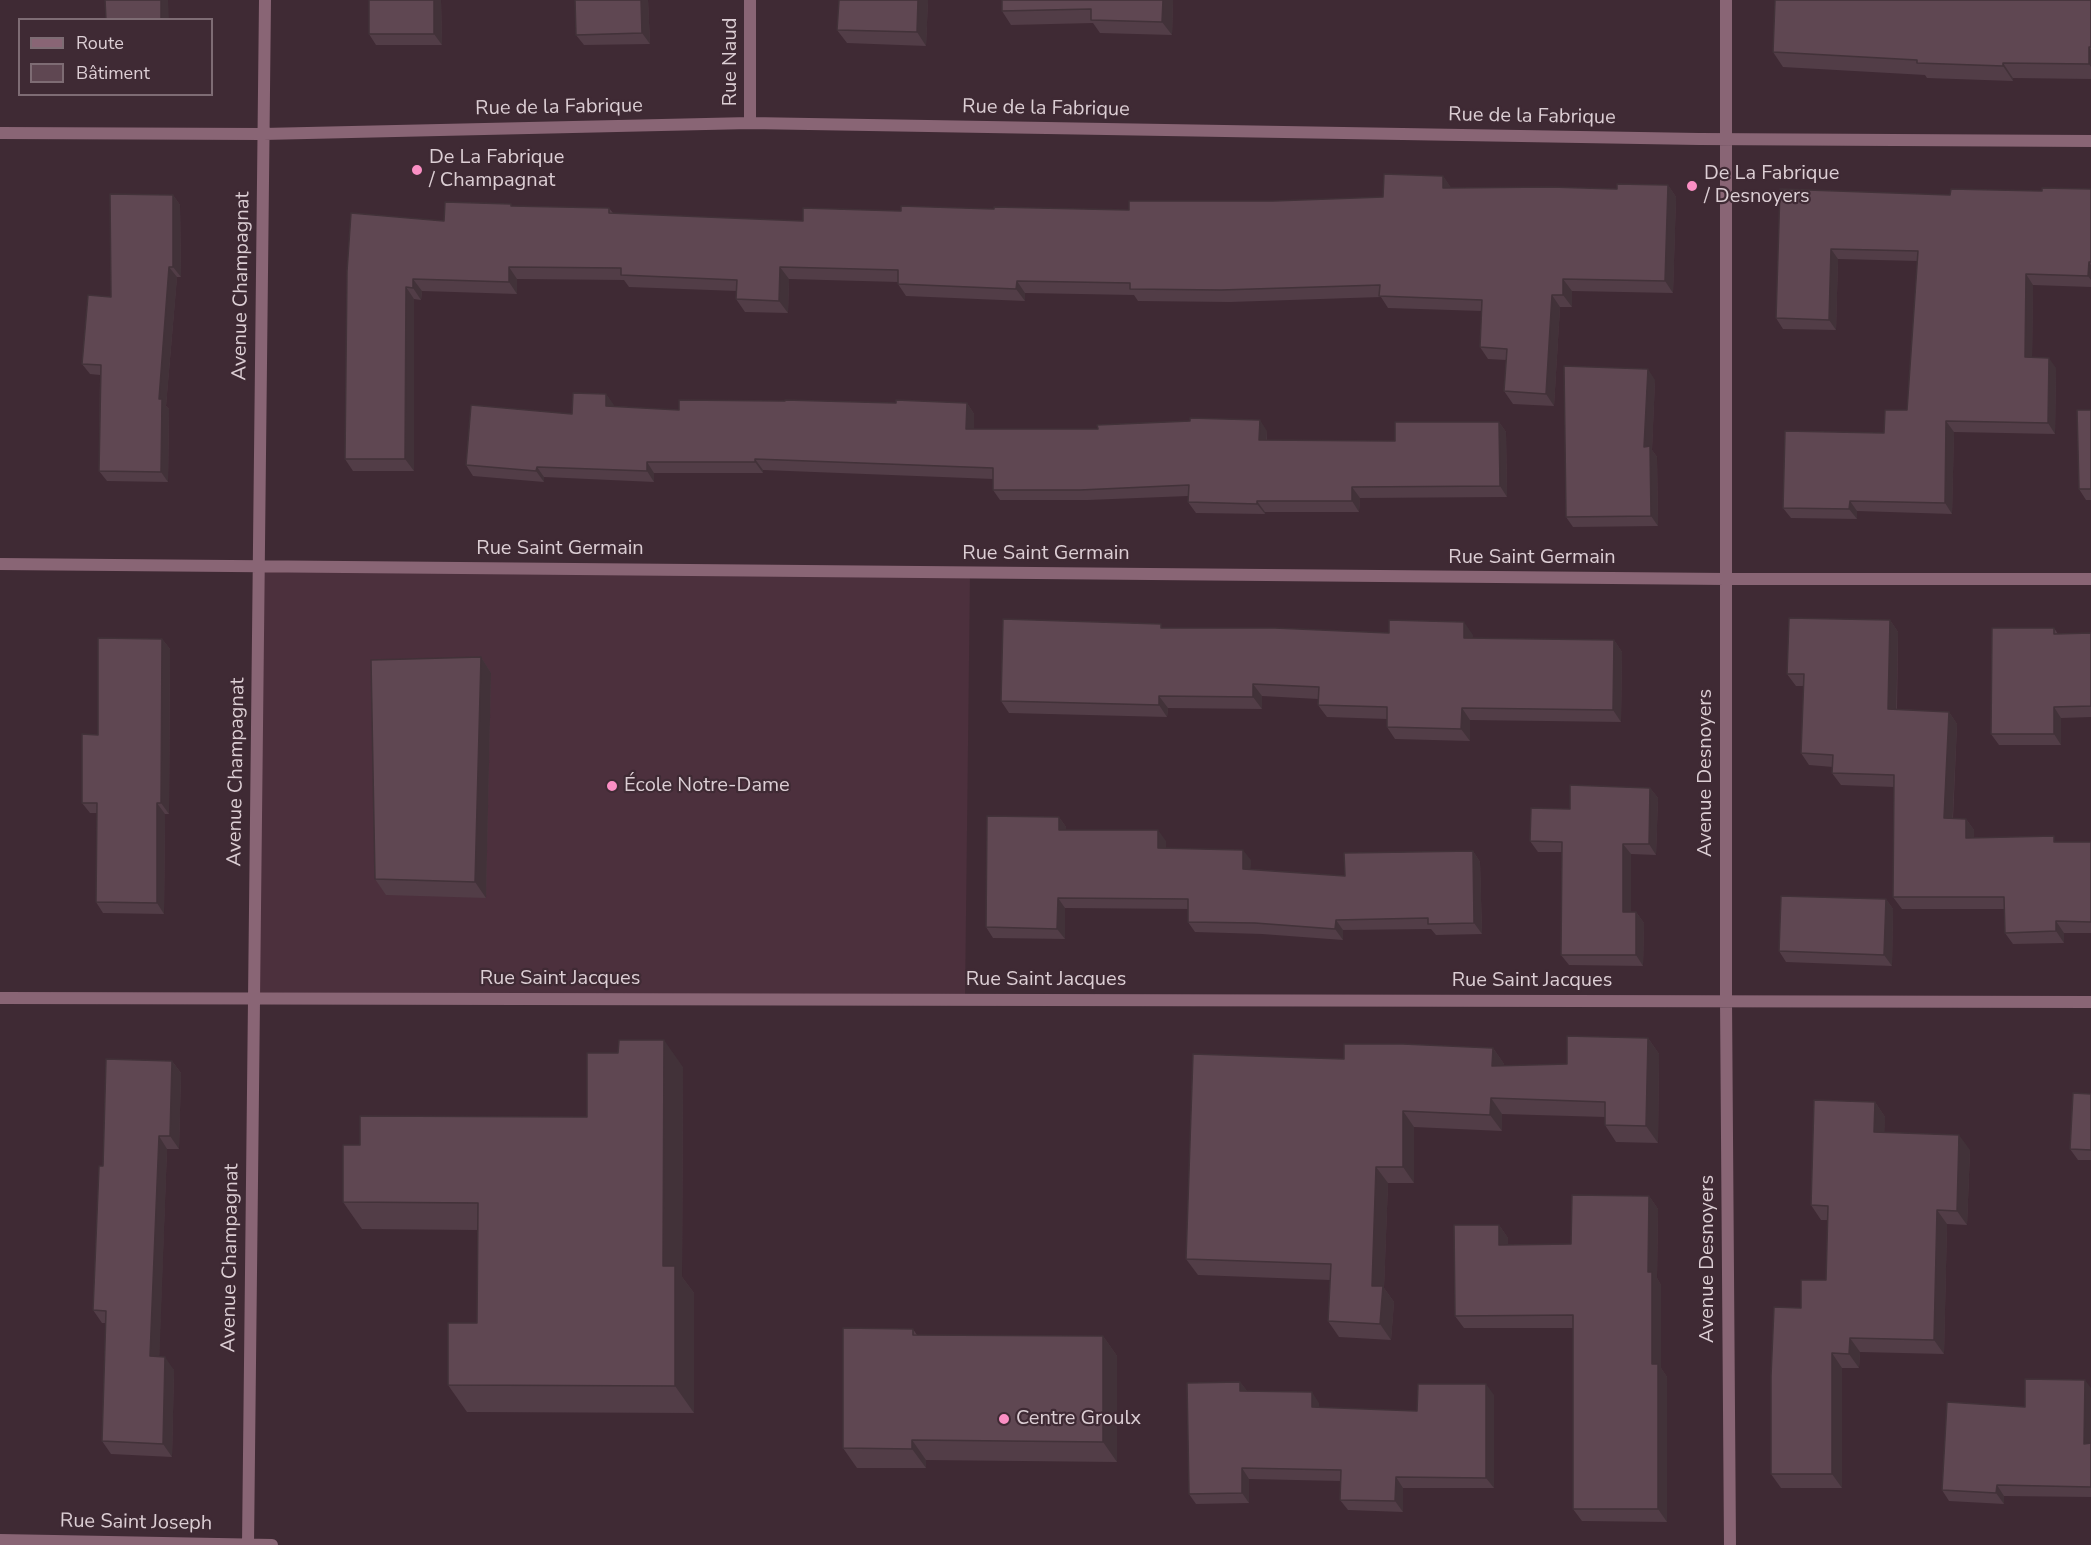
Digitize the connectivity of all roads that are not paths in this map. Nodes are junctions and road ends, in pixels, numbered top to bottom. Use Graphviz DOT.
graph roads {
  1 [pos="265,0"];
  2 [pos="750,0"];
  3 [pos="1726,0"];
  4 [pos="750,123"];
  5 [pos="0,133"];
  6 [pos="263,134"];
  7 [pos="1726,139"];
  8 [pos="2091,141"];
  9 [pos="0,564"];
  10 [pos="258,566"];
  11 [pos="1726,579"];
  12 [pos="2091,579"];
  13 [pos="0,998"];
  14 [pos="254,998"];
  15 [pos="1726,1001"];
  16 [pos="2091,1002"];
  17 [pos="0,1540"];
  18 [pos="248,1545"];
  19 [pos="272,1545"];
  20 [pos="1730,1545"];
  1 -- 6 [label="street, Avenue Champagnat"];
  2 -- 4 [label="street, Rue Naud"];
  3 -- 7 [label="street, Avenue Desnoyers"];
  4 -- 6 [label="street, Rue de la Fabrique"];
  4 -- 7 [label="street, Rue de la Fabrique"];
  5 -- 6 [label="street, Rue de la Fabrique"];
  6 -- 10 [label="street, Avenue Champagnat"];
  7 -- 8 [label="street, Rue de la Fabrique"];
  7 -- 11 [label="street, Avenue Desnoyers"];
  9 -- 10 [label="street, Rue Saint Germain"];
  10 -- 11 [label="street, Rue Saint Germain"];
  10 -- 14 [label="street, Avenue Champagnat"];
  11 -- 12 [label="street, Rue Saint Germain"];
  11 -- 15 [label="street, Avenue Desnoyers"];
  13 -- 14 [label="street, Rue Saint Jacques"];
  14 -- 15 [label="street, Rue Saint Jacques"];
  14 -- 18 [label="street, Avenue Champagnat"];
  15 -- 16 [label="street, Rue Saint Jacques"];
  15 -- 20 [label="street, Avenue Desnoyers"];
  17 -- 18 [label="street, Rue Saint Joseph"];
  18 -- 19 [label="street, Rue Saint Joseph"];
}
